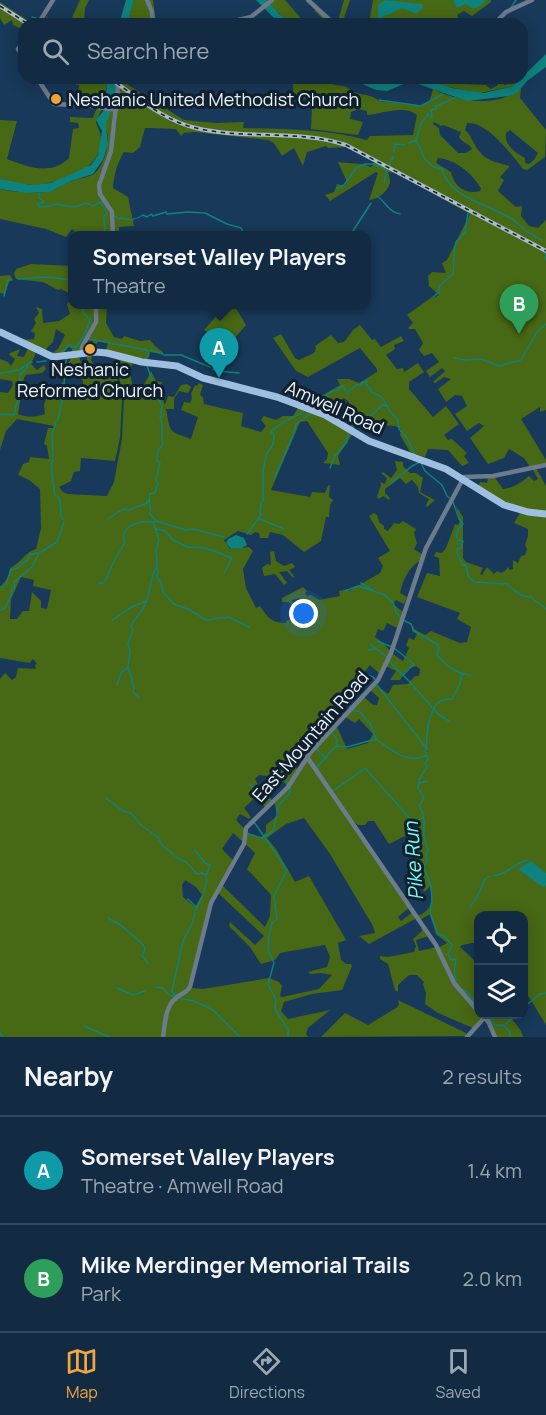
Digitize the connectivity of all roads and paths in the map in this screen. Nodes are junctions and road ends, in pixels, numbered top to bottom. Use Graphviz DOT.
graph roads {
  1 [pos="54,0"];
  2 [pos="147,0"];
  3 [pos="308,0"];
  4 [pos="532,0"];
  5 [pos="271,1"];
  6 [pos="42,18"];
  7 [pos="152,18"];
  8 [pos="247,18"];
  9 [pos="328,18"];
  10 [pos="500,18"];
  11 [pos="41,84"];
  12 [pos="118,84"];
  13 [pos="115,109"];
  14 [pos="113,231"];
  15 [pos="96,309"];
  16 [pos="0,332"];
  17 [pos="80,352"];
  18 [pos="546,465"];
  19 [pos="468,479"];
  20 [pos="546,514"];
  21 [pos="307,757"];
  22 [pos="474,1006"];
  23 [pos="481,1019"];
  24 [pos="485,1019"];
  25 [pos="163,1037"];
  26 [pos="467,1037"];
  27 [pos="495,1037"];
  1 -- 6 [label="street"];
  2 -- 7 [label="street"];
  3 -- 9 [label="street"];
  4 -- 10 [label="street"];
  5 -- 8 [label="street"];
  11 -- 13 [label="street"];
  12 -- 13 [label="street"];
  13 -- 14 [label="street"];
  15 -- 17 [label="street"];
  16 -- 17 [label="main road, Amwell Road"];
  17 -- 19 [label="main road, Amwell Road"];
  18 -- 19 [label="street"];
  19 -- 20 [label="main road, Amwell Road"];
  19 -- 21 [label="street, East Mountain Road"];
  21 -- 22 [label="street"];
  21 -- 25 [label="street, East Mountain Road"];
  23 -- 26 [label="street"];
  24 -- 27 [label="street"];
}
